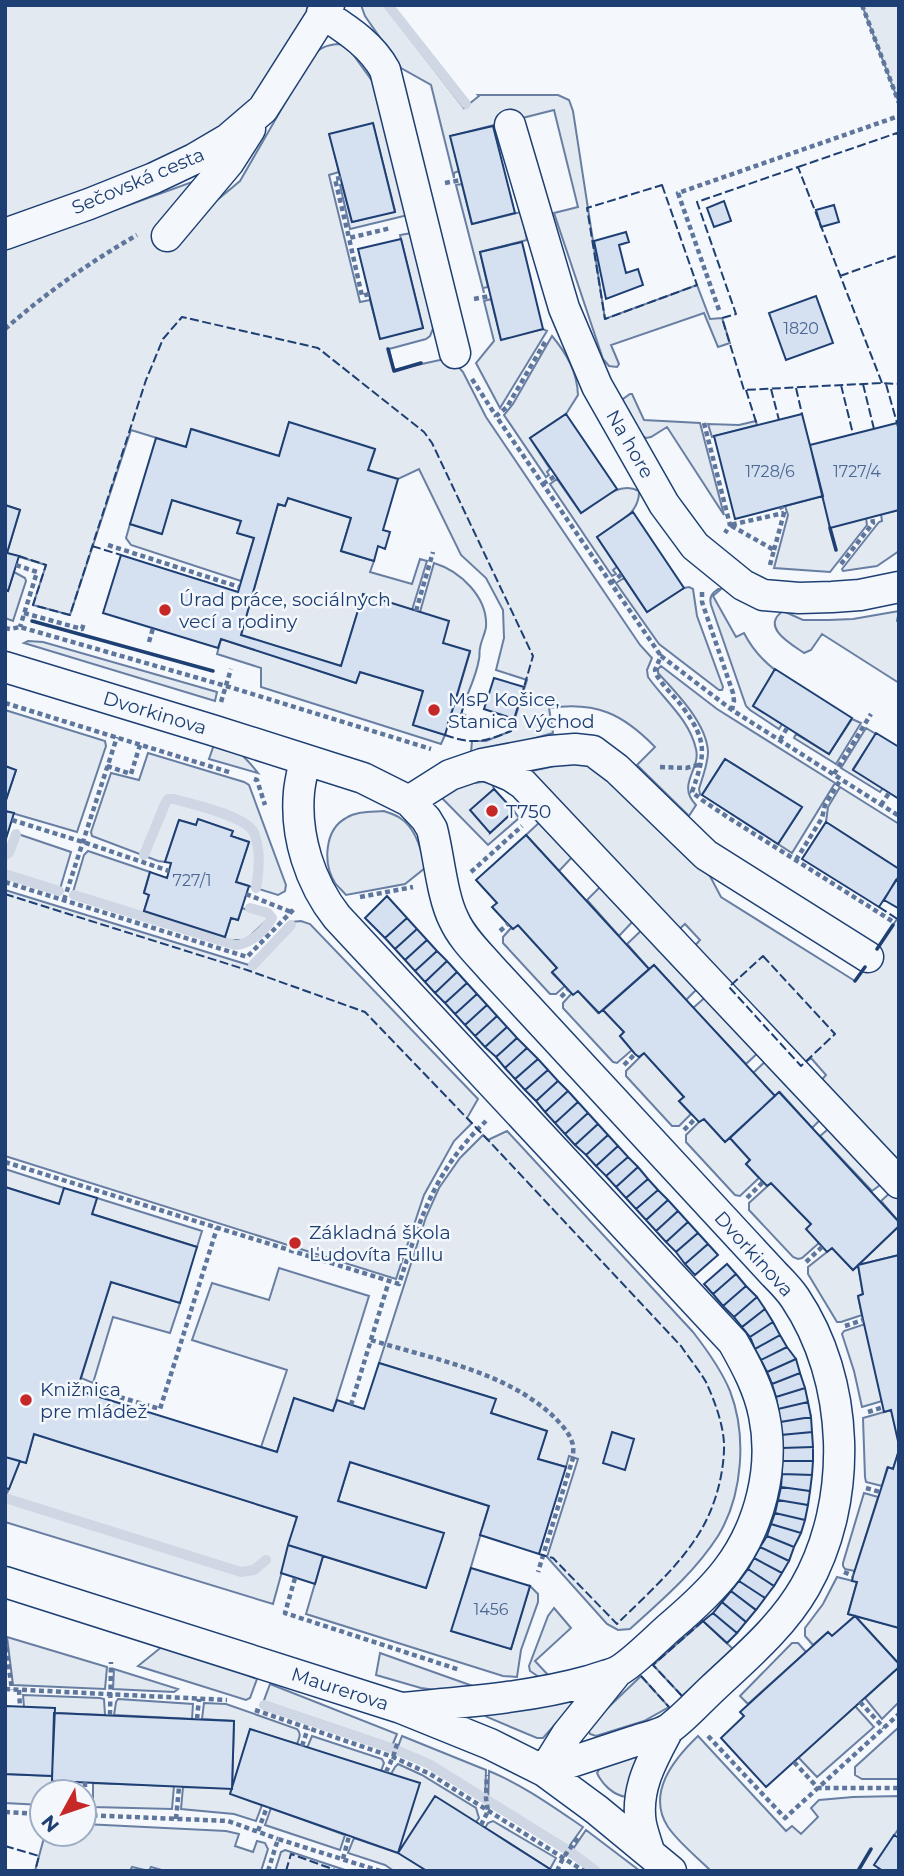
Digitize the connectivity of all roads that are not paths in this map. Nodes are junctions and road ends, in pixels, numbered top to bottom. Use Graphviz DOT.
graph roads {
  1 [pos="325,9"];
  2 [pos="263,109"];
  3 [pos="510,125"];
  4 [pos="171,231"];
  5 [pos="5,234"];
  6 [pos="456,353"];
  7 [pos="899,587"];
  8 [pos="5,667"];
  9 [pos="305,760"];
  10 [pos="482,764"];
  11 [pos="409,802"];
  12 [pos="868,957"];
  13 [pos="899,1184"];
  14 [pos="5,1582"];
  15 [pos="617,1672"];
  16 [pos="401,1708"];
  17 [pos="668,1730"];
  18 [pos="544,1772"];
  19 [pos="649,1851"];
  20 [pos="671,1871"];
  1 -- 2 [label="street, Sečovská cesta"];
  1 -- 6 [label="street"];
  2 -- 4 [label="street"];
  2 -- 5 [label="street, Sečovská cesta"];
  3 -- 7 [label="street, Na hore"];
  8 -- 9 [label="street, Dvorkinova"];
  9 -- 11 [label="street, Dvorkinova"];
  9 -- 15 [label="street"];
  10 -- 11 [label="street"];
  10 -- 12 [label="street"];
  10 -- 13 [label="street"];
  11 -- 17 [label="street, Dvorkinova"];
  14 -- 16 [label="street, Maurerova"];
  15 -- 16 [label="street"];
  15 -- 18 [label="street"];
  16 -- 18 [label="street, Maurerova"];
  17 -- 18 [label="street, Dvorkinova"];
  17 -- 19 [label="street"];
  18 -- 19 [label="street, Maurerova"];
  19 -- 20 [label="street, Maurerova"];
}
